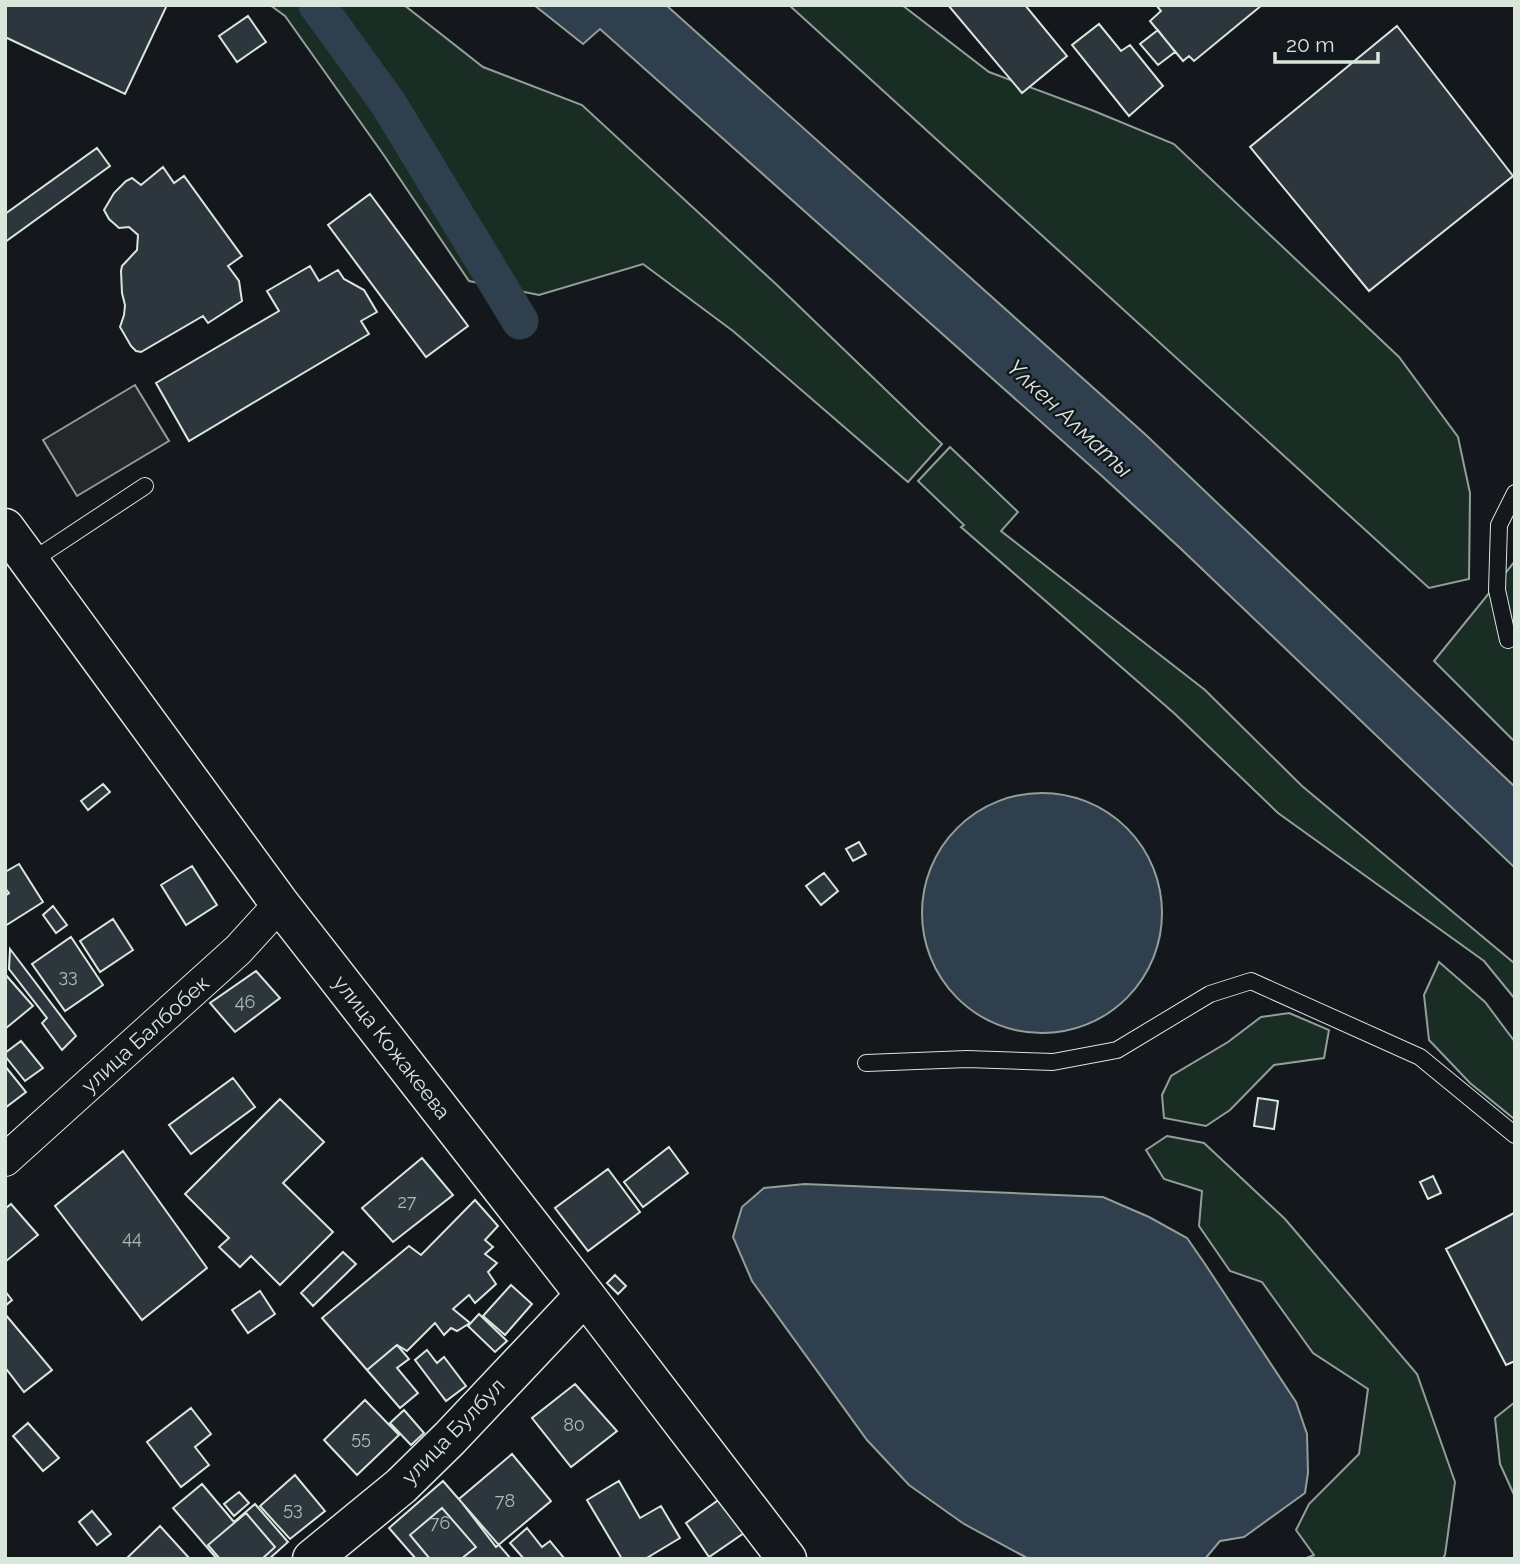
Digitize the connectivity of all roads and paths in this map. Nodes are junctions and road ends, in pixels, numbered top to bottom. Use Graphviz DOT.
graph roads {
  1 [pos="145,486"];
  2 [pos="1515,493"];
  3 [pos="14,545"];
  4 [pos="1507,640"];
  5 [pos="280,904"];
  6 [pos="866,1063"];
  7 [pos="1515,1135"];
  8 [pos="5,1160"];
  9 [pos="586,1295"];
  10 [pos="312,1559"];
  11 [pos="787,1559"];
  1 -- 3 [label="lane"];
  2 -- 4 [label="lane"];
  3 -- 5 [label="street, улица Кожакеева"];
  5 -- 8 [label="street, улица Балбобек"];
  5 -- 9 [label="street, улица Кожакеева"];
  6 -- 7 [label="lane"];
  9 -- 10 [label="street, улица Булбул"];
  9 -- 11 [label="street, улица Кожакеева"];
}
